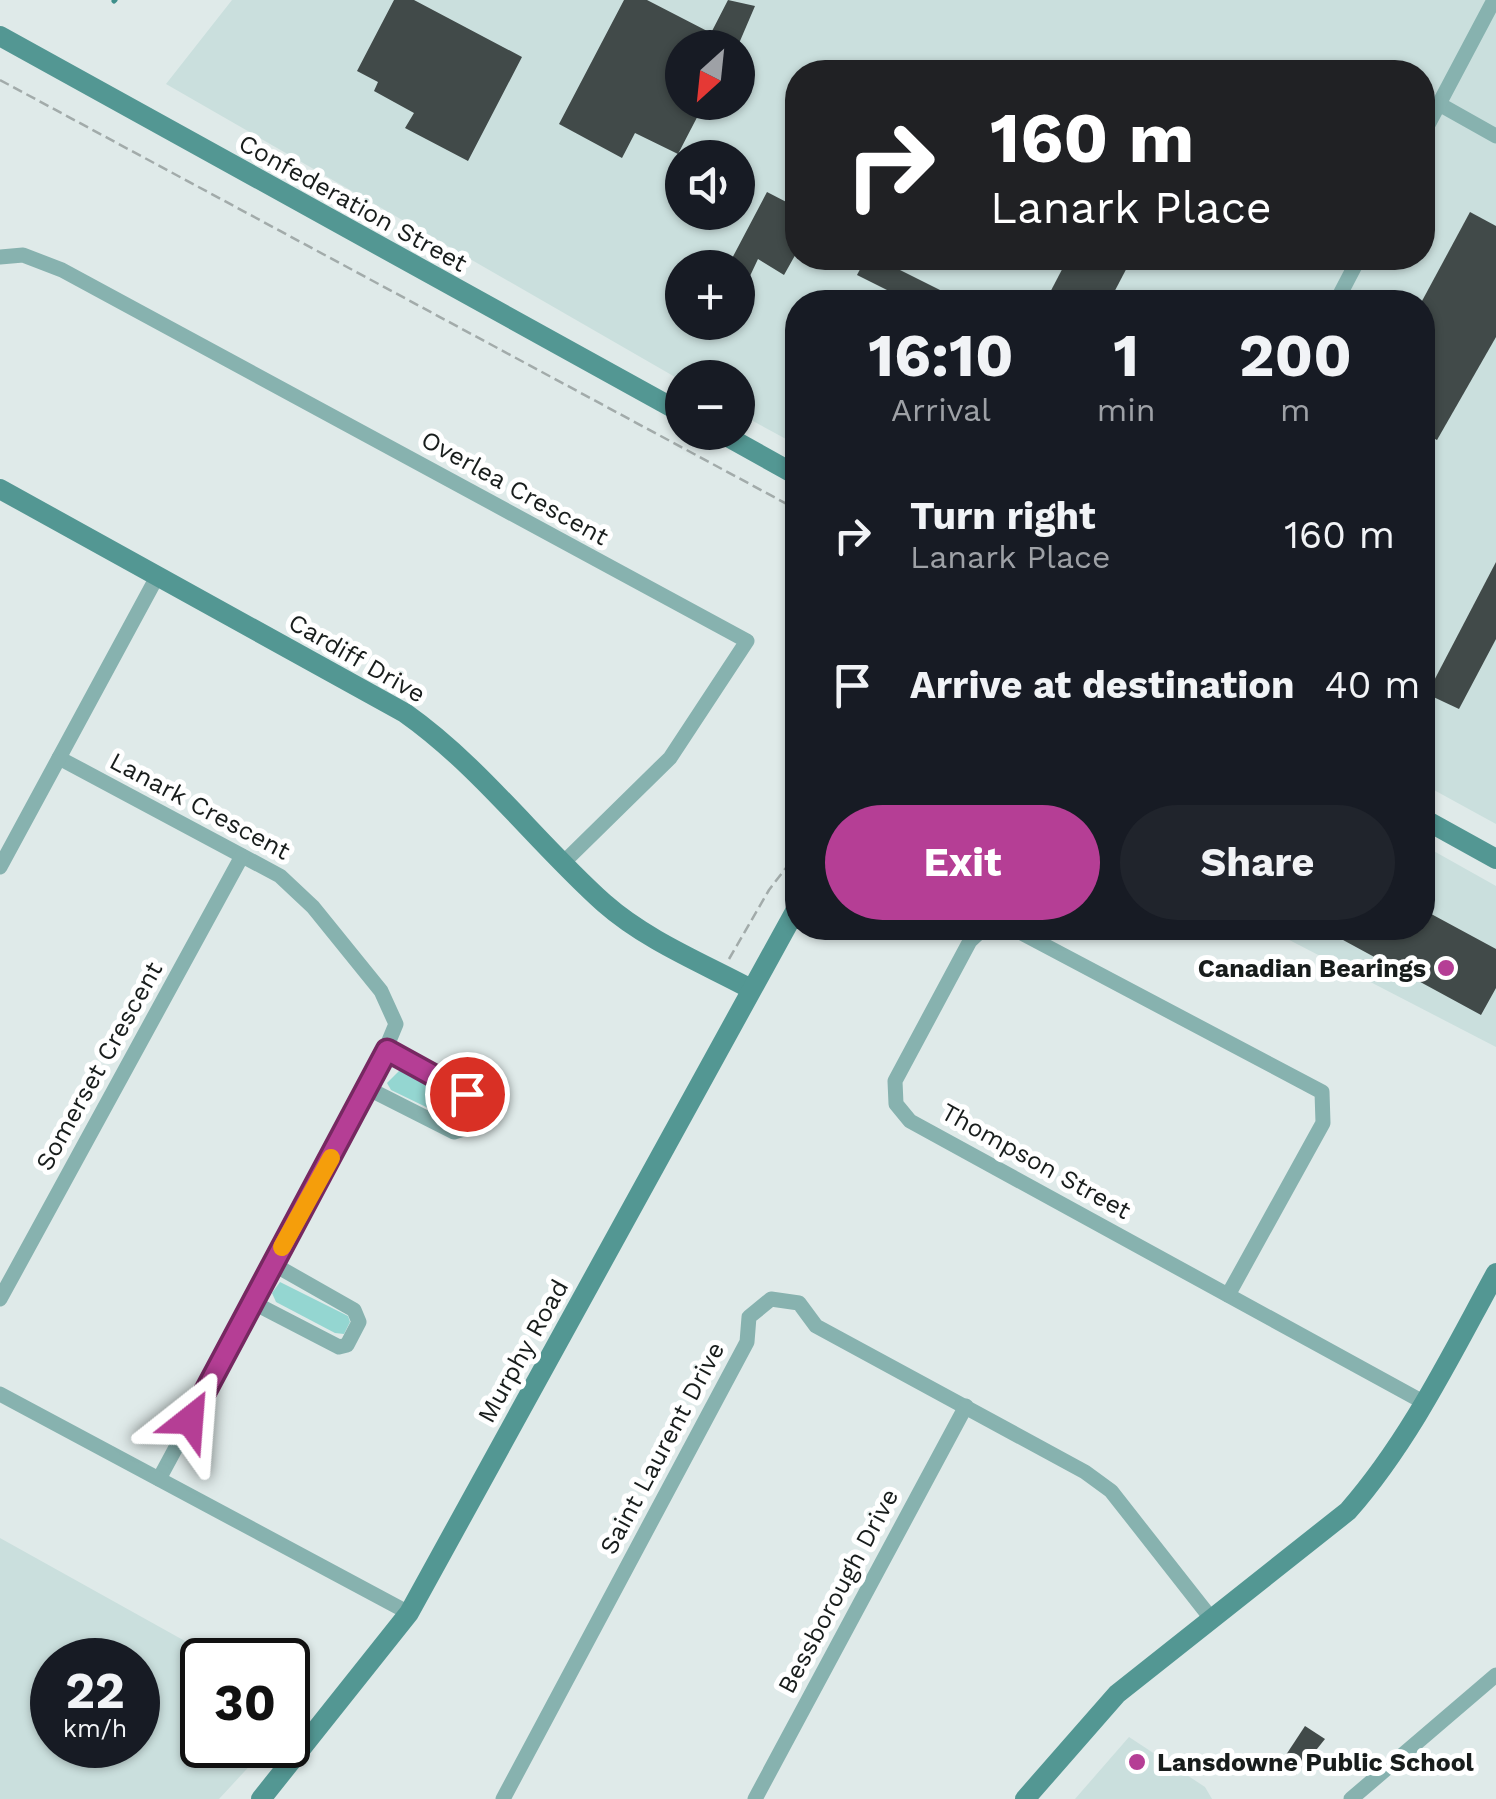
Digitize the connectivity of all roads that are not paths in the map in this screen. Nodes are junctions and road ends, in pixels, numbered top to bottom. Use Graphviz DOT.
graph roads {
  1 [pos="1494,0"];
  2 [pos="0,36"];
  3 [pos="1439,104"];
  4 [pos="1435,112"];
  5 [pos="1496,136"];
  6 [pos="0,257"];
  7 [pos="665,403"];
  8 [pos="751,450"];
  9 [pos="785,469"];
  10 [pos="0,489"];
  11 [pos="158,575"];
  12 [pos="59,758"];
  13 [pos="1435,825"];
  14 [pos="242,856"];
  15 [pos="1496,859"];
  16 [pos="564,862"];
  17 [pos="0,867"];
  18 [pos="785,928"];
  19 [pos="971,940"];
  20 [pos="1035,940"];
  21 [pos="749,988"];
  22 [pos="387,1050"];
  23 [pos="368,1089"];
  24 [pos="272,1264"];
  25 [pos="1495,1276"];
  26 [pos="1228,1295"];
  27 [pos="0,1299"];
  28 [pos="252,1302"];
  29 [pos="0,1394"];
  30 [pos="1425,1403"];
  31 [pos="966,1406"];
  32 [pos="159,1480"];
  33 [pos="408,1613"];
  34 [pos="1210,1617"];
  35 [pos="1496,1675"];
  36 [pos="262,1799"];
  37 [pos="504,1799"];
  38 [pos="755,1799"];
  39 [pos="1025,1799"];
  40 [pos="1350,1799"];
  1 -- 3 [label="street"];
  2 -- 7 [label="street, Confederation Street"];
  3 -- 4 [label="street"];
  3 -- 5 [label="street"];
  6 -- 16 [label="street, Overlea Crescent"];
  8 -- 9 [label="street"];
  10 -- 11 [label="street, Cardiff Drive"];
  11 -- 12 [label="street"];
  11 -- 16 [label="street, Cardiff Drive"];
  12 -- 14 [label="street, Lanark Crescent"];
  12 -- 17 [label="street"];
  13 -- 15 [label="street"];
  14 -- 22 [label="street, Lanark Crescent"];
  14 -- 27 [label="street, Somerset Crescent"];
  16 -- 21 [label="street, Cardiff Drive"];
  18 -- 21 [label="street, Murphy Road"];
  19 -- 26 [label="street, Thompson Street"];
  20 -- 26 [label="street"];
  21 -- 33 [label="street, Murphy Road"];
  22 -- 23 [label="street, Lanark Crescent"];
  22 -- 23 [label="street"];
  23 -- 24 [label="street, Lanark Crescent"];
  24 -- 28 [label="street, Lanark Crescent"];
  24 -- 28 [label="street"];
  25 -- 30 [label="street"];
  26 -- 30 [label="street, Thompson Street"];
  28 -- 32 [label="street, Lanark Crescent"];
  29 -- 32 [label="street"];
  30 -- 34 [label="street"];
  31 -- 34 [label="street, Saint Laurent Drive"];
  31 -- 37 [label="street, Saint Laurent Drive"];
  31 -- 38 [label="street, Bessborough Drive"];
  32 -- 33 [label="street"];
  33 -- 36 [label="street, Murphy Road"];
  34 -- 39 [label="street"];
  35 -- 40 [label="street"];
}
